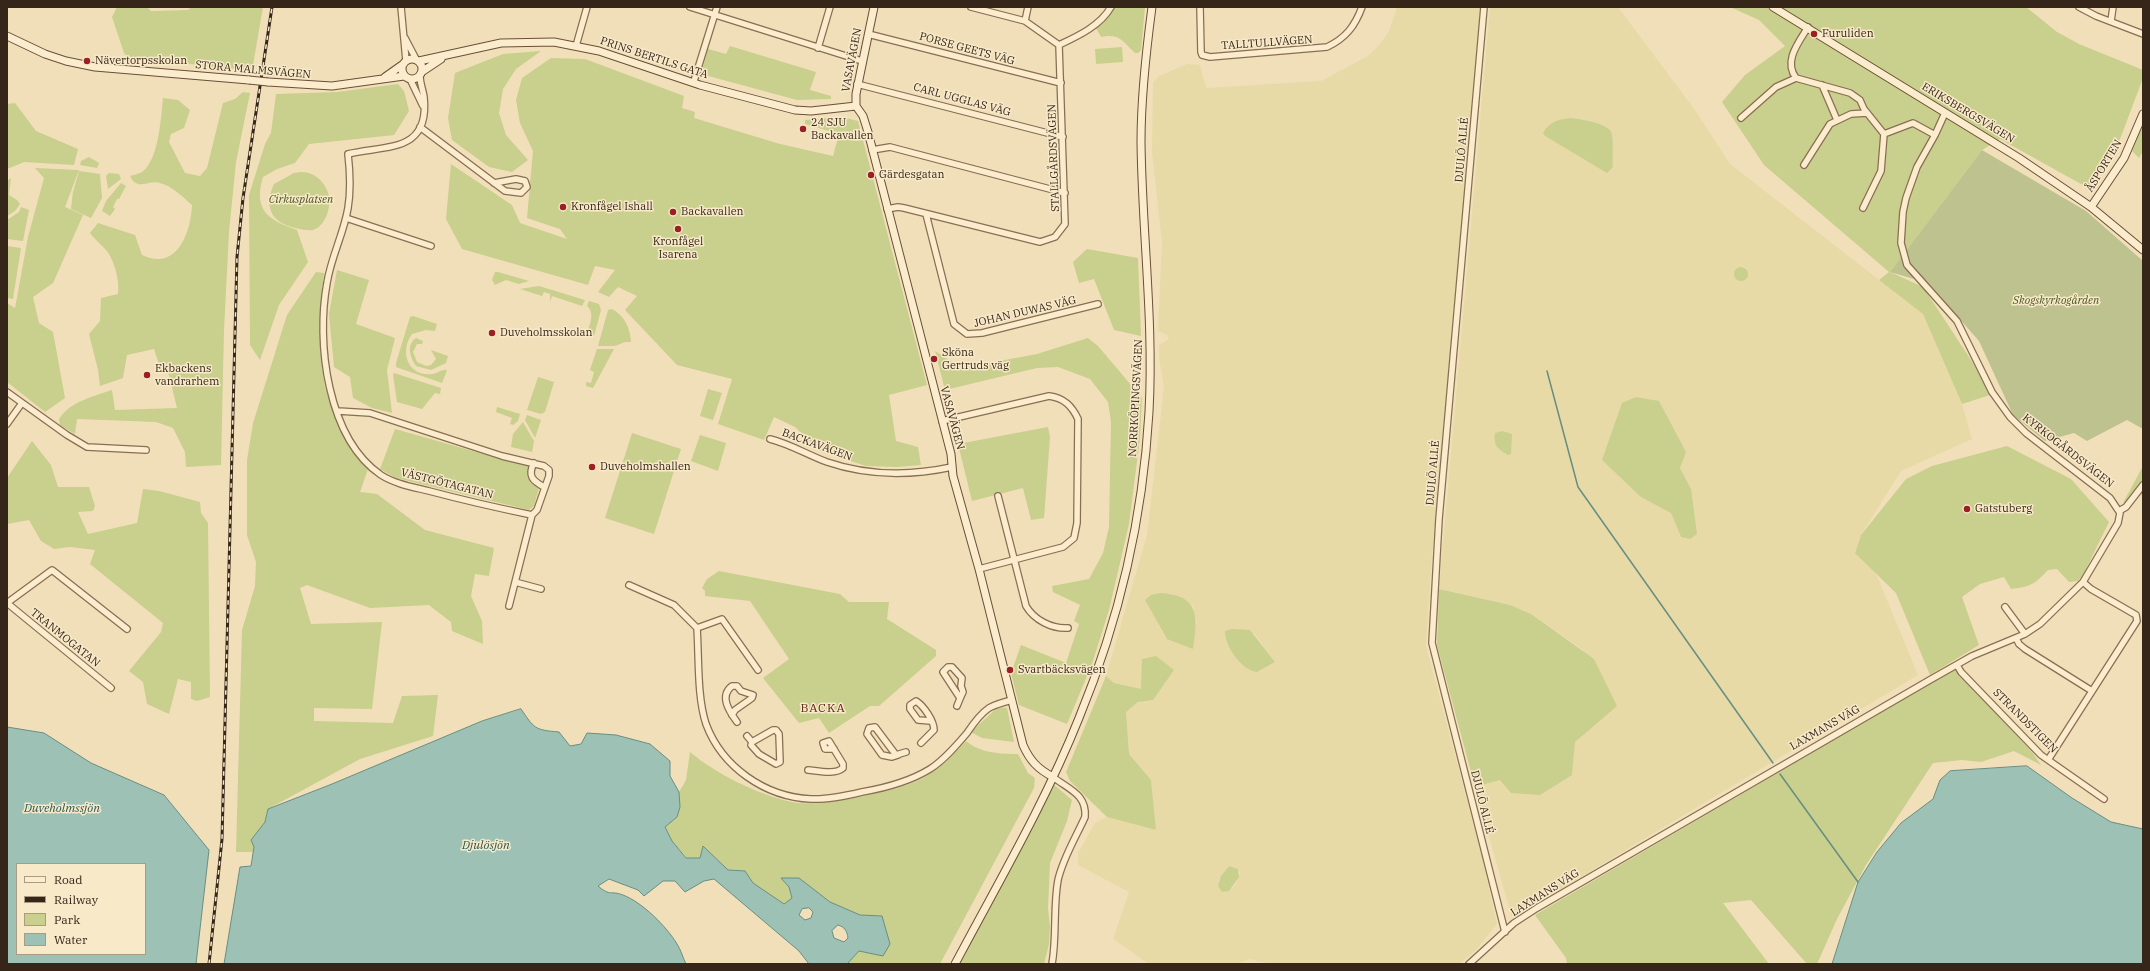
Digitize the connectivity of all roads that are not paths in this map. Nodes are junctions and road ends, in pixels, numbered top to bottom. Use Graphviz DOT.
graph roads {
  1 [pos="400,7"];
  2 [pos="587,7"];
  3 [pos="690,7"];
  4 [pos="717,7"];
  5 [pos="830,7"];
  6 [pos="874,7"];
  7 [pos="971,7"];
  8 [pos="1028,7"];
  9 [pos="1111,7"];
  10 [pos="1152,7"];
  11 [pos="1200,7"];
  12 [pos="1362,7"];
  13 [pos="1484,7"];
  14 [pos="1773,7"];
  15 [pos="2079,7"];
  16 [pos="2113,7"];
  17 [pos="714,15"];
  18 [pos="1024,21"];
  19 [pos="2111,21"];
  20 [pos="1808,27"];
  21 [pos="403,34"];
  22 [pos="868,34"];
  23 [pos="2143,34"];
  24 [pos="7,36"];
  25 [pos="1059,45"];
  26 [pos="576,46"];
  27 [pos="818,48"];
  28 [pos="445,57"];
  29 [pos="418,60"];
  30 [pos="862,61"];
  31 [pos="404,63"];
  32 [pos="422,73"];
  33 [pos="383,78"];
  34 [pos="407,78"];
  35 [pos="1796,78"];
  36 [pos="694,82"];
  37 [pos="1061,83"];
  38 [pos="857,84"];
  39 [pos="1822,85"];
  40 [pos="856,106"];
  41 [pos="424,108"];
  42 [pos="1945,112"];
  43 [pos="1867,113"];
  44 [pos="2143,114"];
  45 [pos="1741,118"];
  46 [pos="1837,120"];
  47 [pos="420,127"];
  48 [pos="1884,134"];
  49 [pos="1935,135"];
  50 [pos="1063,137"];
  51 [pos="872,150"];
  52 [pos="1804,165"];
  53 [pos="494,183"];
  54 [pos="1065,193"];
  55 [pos="1863,208"];
  56 [pos="2091,208"];
  57 [pos="887,209"];
  58 [pos="926,214"];
  59 [pos="346,218"];
  60 [pos="431,246"];
  61 [pos="2143,250"];
  62 [pos="1098,304"];
  63 [pos="7,392"];
  64 [pos="22,403"];
  65 [pos="338,411"];
  66 [pos="942,421"];
  67 [pos="7,424"];
  68 [pos="770,439"];
  69 [pos="146,450"];
  70 [pos="534,463"];
  71 [pos="952,467"];
  72 [pos="2143,485"];
  73 [pos="544,487"];
  74 [pos="998,496"];
  75 [pos="2119,511"];
  76 [pos="532,515"];
  77 [pos="1014,560"];
  78 [pos="979,569"];
  79 [pos="515,582"];
  80 [pos="2083,582"];
  81 [pos="629,585"];
  82 [pos="541,589"];
  83 [pos="7,603"];
  84 [pos="509,606"];
  85 [pos="2005,607"];
  86 [pos="697,628"];
  87 [pos="1068,628"];
  88 [pos="127,629"];
  89 [pos="2025,634"];
  90 [pos="2016,638"];
  91 [pos="1957,665"];
  92 [pos="758,670"];
  93 [pos="111,688"];
  94 [pos="2092,691"];
  95 [pos="960,698"];
  96 [pos="1012,700"];
  97 [pos="957,706"];
  98 [pos="732,715"];
  99 [pos="931,721"];
  100 [pos="737,722"];
  101 [pos="747,736"];
  102 [pos="752,742"];
  103 [pos="921,743"];
  104 [pos="834,749"];
  105 [pos="906,752"];
  106 [pos="898,755"];
  107 [pos="2048,760"];
  108 [pos="808,770"];
  109 [pos="1053,777"];
  110 [pos="2104,800"];
  111 [pos="1505,932"];
  112 [pos="1471,963"];
  113 [pos="955,964"];
  114 [pos="1052,964"];
  1 -- 21 [label="street"];
  2 -- 26 [label="street"];
  3 -- 17 [label="street"];
  4 -- 17 [label="street"];
  5 -- 27 [label="street"];
  6 -- 22 [label="street, VASAVÄGEN"];
  7 -- 18 [label="street"];
  8 -- 18 [label="street"];
  9 -- 25 [label="street"];
  10 -- 109 [label="street, NORRKÖPINGSVÄGEN"];
  11 -- 12 [label="street, TALLTULLVÄGEN"];
  13 -- 111 [label="street, DJULÖ ALLÉ"];
  14 -- 20 [label="street, ERIKSBERGSVÄGEN"];
  15 -- 19 [label="street"];
  16 -- 19 [label="street"];
  17 -- 27 [label="street"];
  17 -- 36 [label="street"];
  18 -- 25 [label="street"];
  19 -- 23 [label="street"];
  20 -- 35 [label="street"];
  20 -- 42 [label="street, ERIKSBERGSVÄGEN"];
  21 -- 29 [label="street"];
  21 -- 31 [label="street"];
  22 -- 30 [label="street, VASAVÄGEN"];
  22 -- 37 [label="street, PORSE GEETS VÄG"];
  24 -- 33 [label="street, STORA MALMSVÄGEN, bridge"];
  25 -- 37 [label="street, STALLGÅRDSVÄGEN"];
  26 -- 28 [label="street, PRINS BERTILS GATA"];
  26 -- 36 [label="street, PRINS BERTILS GATA"];
  27 -- 30 [label="street"];
  28 -- 29 [label="street, PRINS BERTILS GATA"];
  28 -- 32 [label="street, PRINS BERTILS GATA"];
  29 -- 31 [label="street, PRINS BERTILS GATA"];
  29 -- 32 [label="street"];
  30 -- 38 [label="street, VASAVÄGEN"];
  31 -- 33 [label="street, STORA MALMSVÄGEN"];
  31 -- 34 [label="street"];
  32 -- 34 [label="street, STORA MALMSVÄGEN"];
  32 -- 41 [label="street, VÄSTGÖTAGATAN"];
  33 -- 34 [label="street, STORA MALMSVÄGEN"];
  34 -- 41 [label="street"];
  35 -- 39 [label="street"];
  35 -- 45 [label="street"];
  36 -- 40 [label="street, PRINS BERTILS GATA"];
  37 -- 50 [label="street, STALLGÅRDSVÄGEN"];
  38 -- 40 [label="street, VASAVÄGEN"];
  38 -- 50 [label="street, CARL UGGLAS VÄG"];
  39 -- 43 [label="street"];
  39 -- 46 [label="street"];
  40 -- 51 [label="street, VASAVÄGEN"];
  41 -- 47 [label="street, VÄSTGÖTAGATAN"];
  42 -- 49 [label="street, KYRKOGÅRDSVÄGEN"];
  42 -- 56 [label="street, ERIKSBERGSVÄGEN"];
  43 -- 46 [label="street"];
  43 -- 48 [label="street"];
  44 -- 56 [label="street, ÅSPORTEN"];
  46 -- 52 [label="street"];
  47 -- 53 [label="street"];
  47 -- 59 [label="street, VÄSTGÖTAGATAN"];
  48 -- 49 [label="street"];
  48 -- 55 [label="street"];
  49 -- 75 [label="street, KYRKOGÅRDSVÄGEN"];
  50 -- 54 [label="street, STALLGÅRDSVÄGEN"];
  51 -- 54 [label="street"];
  51 -- 57 [label="street, VASAVÄGEN"];
  53 -- 53 [label="street"];
  54 -- 58 [label="street, STALLGÅRDSVÄGEN"];
  56 -- 61 [label="street, ERIKSBERGSVÄGEN"];
  57 -- 58 [label="street, STALLGÅRDSVÄGEN"];
  57 -- 66 [label="street, VASAVÄGEN"];
  58 -- 62 [label="street, JOHAN DUWAS VÄG"];
  59 -- 60 [label="street"];
  59 -- 65 [label="street, VÄSTGÖTAGATAN"];
  63 -- 64 [label="street"];
  64 -- 67 [label="street"];
  64 -- 69 [label="street"];
  65 -- 70 [label="street"];
  65 -- 76 [label="street, VÄSTGÖTAGATAN"];
  66 -- 71 [label="street, VASAVÄGEN"];
  66 -- 77 [label="street"];
  68 -- 71 [label="street, BACKAVÄGEN"];
  70 -- 73 [label="street"];
  70 -- 73 [label="street"];
  71 -- 78 [label="street, VASAVÄGEN"];
  72 -- 75 [label="street"];
  73 -- 76 [label="street"];
  74 -- 77 [label="street"];
  75 -- 80 [label="street, LAXMANS VÄG"];
  76 -- 79 [label="street"];
  77 -- 78 [label="street"];
  77 -- 87 [label="street"];
  78 -- 96 [label="street, VASAVÄGEN"];
  79 -- 82 [label="street"];
  79 -- 84 [label="street"];
  80 -- 89 [label="street, LAXMANS VÄG"];
  80 -- 94 [label="street"];
  81 -- 86 [label="street"];
  83 -- 88 [label="street"];
  83 -- 93 [label="street, TRANMOGATAN"];
  85 -- 89 [label="street"];
  86 -- 92 [label="street"];
  86 -- 96 [label="street"];
  89 -- 90 [label="street, LAXMANS VÄG"];
  90 -- 91 [label="street, LAXMANS VÄG"];
  90 -- 94 [label="street"];
  91 -- 107 [label="street, STRANDSTIGEN"];
  91 -- 111 [label="street, LAXMANS VÄG"];
  94 -- 107 [label="street"];
  95 -- 95 [label="street"];
  95 -- 97 [label="street"];
  96 -- 109 [label="street, VASAVÄGEN"];
  98 -- 98 [label="street"];
  98 -- 100 [label="street"];
  99 -- 103 [label="street"];
  101 -- 102 [label="street"];
  102 -- 102 [label="street"];
  104 -- 108 [label="street"];
  105 -- 106 [label="street"];
  106 -- 106 [label="street"];
  107 -- 110 [label="street, STRANDSTIGEN"];
  109 -- 113 [label="street, NORRKÖPINGSVÄGEN"];
  109 -- 114 [label="street"];
  111 -- 112 [label="street, LAXMANS VÄG"];
}
